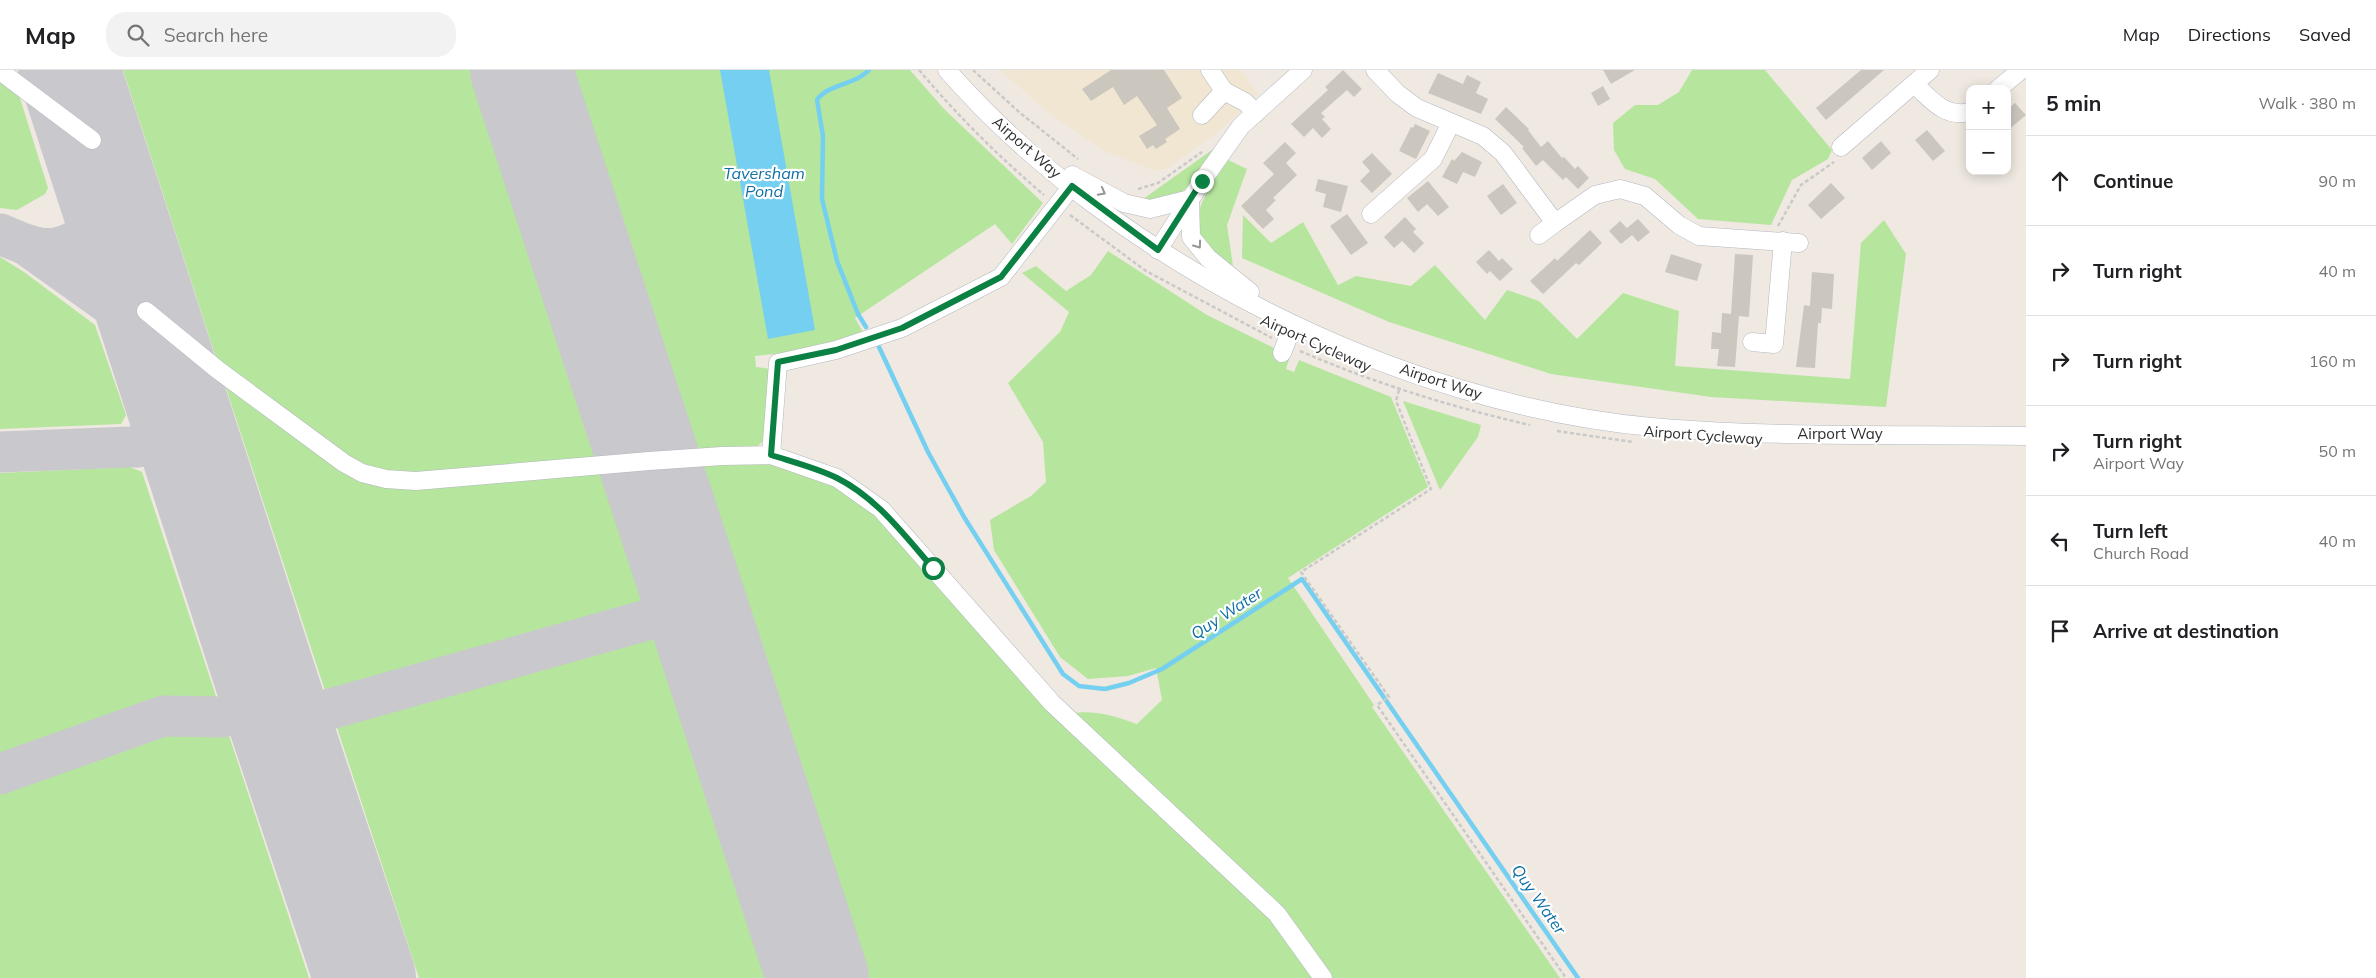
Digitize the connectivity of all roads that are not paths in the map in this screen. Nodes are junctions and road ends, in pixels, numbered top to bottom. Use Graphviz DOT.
graph roads {
  1 [pos="947,70"];
  2 [pos="1210,70"];
  3 [pos="1303,70"];
  4 [pos="1375,70"];
  5 [pos="1930,70"];
  6 [pos="2021,70"];
  7 [pos="0,71"];
  8 [pos="1914,84"];
  9 [pos="2003,85"];
  10 [pos="1224,91"];
  11 [pos="1256,113"];
  12 [pos="1966,113"];
  13 [pos="1202,115"];
  14 [pos="1450,123"];
  15 [pos="92,140"];
  16 [pos="1029,152"];
  17 [pos="1839,153"];
  18 [pos="1072,186"];
  19 [pos="1190,199"];
  20 [pos="1371,214"];
  21 [pos="1554,223"];
  22 [pos="1539,235"];
  23 [pos="1158,250"];
  24 [pos="146,311"];
  25 [pos="1293,326"];
  26 [pos="1752,342"];
  27 [pos="1284,349"];
  28 [pos="2026,436"];
  29 [pos="771,455"];
  30 [pos="1323,978"];
  1 -- 16 [label="street, Airport Way"];
  2 -- 10 [label="street"];
  3 -- 11 [label="street"];
  4 -- 14 [label="street"];
  5 -- 8 [label="street"];
  6 -- 9 [label="street"];
  7 -- 15 [label="street"];
  8 -- 12 [label="street"];
  8 -- 17 [label="street"];
  10 -- 11 [label="street"];
  10 -- 13 [label="street"];
  11 -- 19 [label="street"];
  14 -- 20 [label="street"];
  14 -- 21 [label="street"];
  16 -- 18 [label="street, Airport Way"];
  16 -- 19 [label="street, one-way"];
  18 -- 23 [label="street, Airport Way"];
  18 -- 29 [label="street"];
  19 -- 23 [label="street"];
  19 -- 25 [label="street, one-way"];
  21 -- 22 [label="street"];
  21 -- 26 [label="street"];
  23 -- 25 [label="street, Airport Way"];
  24 -- 29 [label="street"];
  25 -- 27 [label="street"];
  25 -- 28 [label="street, Airport Way"];
  29 -- 30 [label="street"];
}
